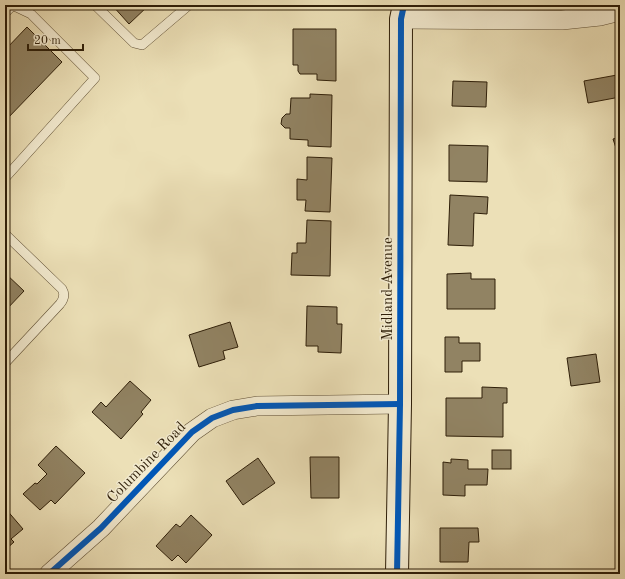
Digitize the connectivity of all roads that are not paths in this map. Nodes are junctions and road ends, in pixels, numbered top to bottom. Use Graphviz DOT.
graph roads {
  1 [pos="12,5"];
  2 [pos="95,5"];
  3 [pos="189,5"];
  4 [pos="401,10"];
  5 [pos="620,11"];
  6 [pos="5,13"];
  7 [pos="5,178"];
  8 [pos="5,234"];
  9 [pos="5,363"];
  10 [pos="400,404"];
  11 [pos="49,574"];
  12 [pos="396,574"];
  1 -- 6 [label="lane"];
  1 -- 7 [label="lane"];
  2 -- 3 [label="lane"];
  4 -- 5 [label="street"];
  4 -- 10 [label="street, Midland Avenue"];
  8 -- 9 [label="lane"];
  10 -- 11 [label="street, Columbine Road"];
  10 -- 12 [label="street, Midland Avenue"];
}
